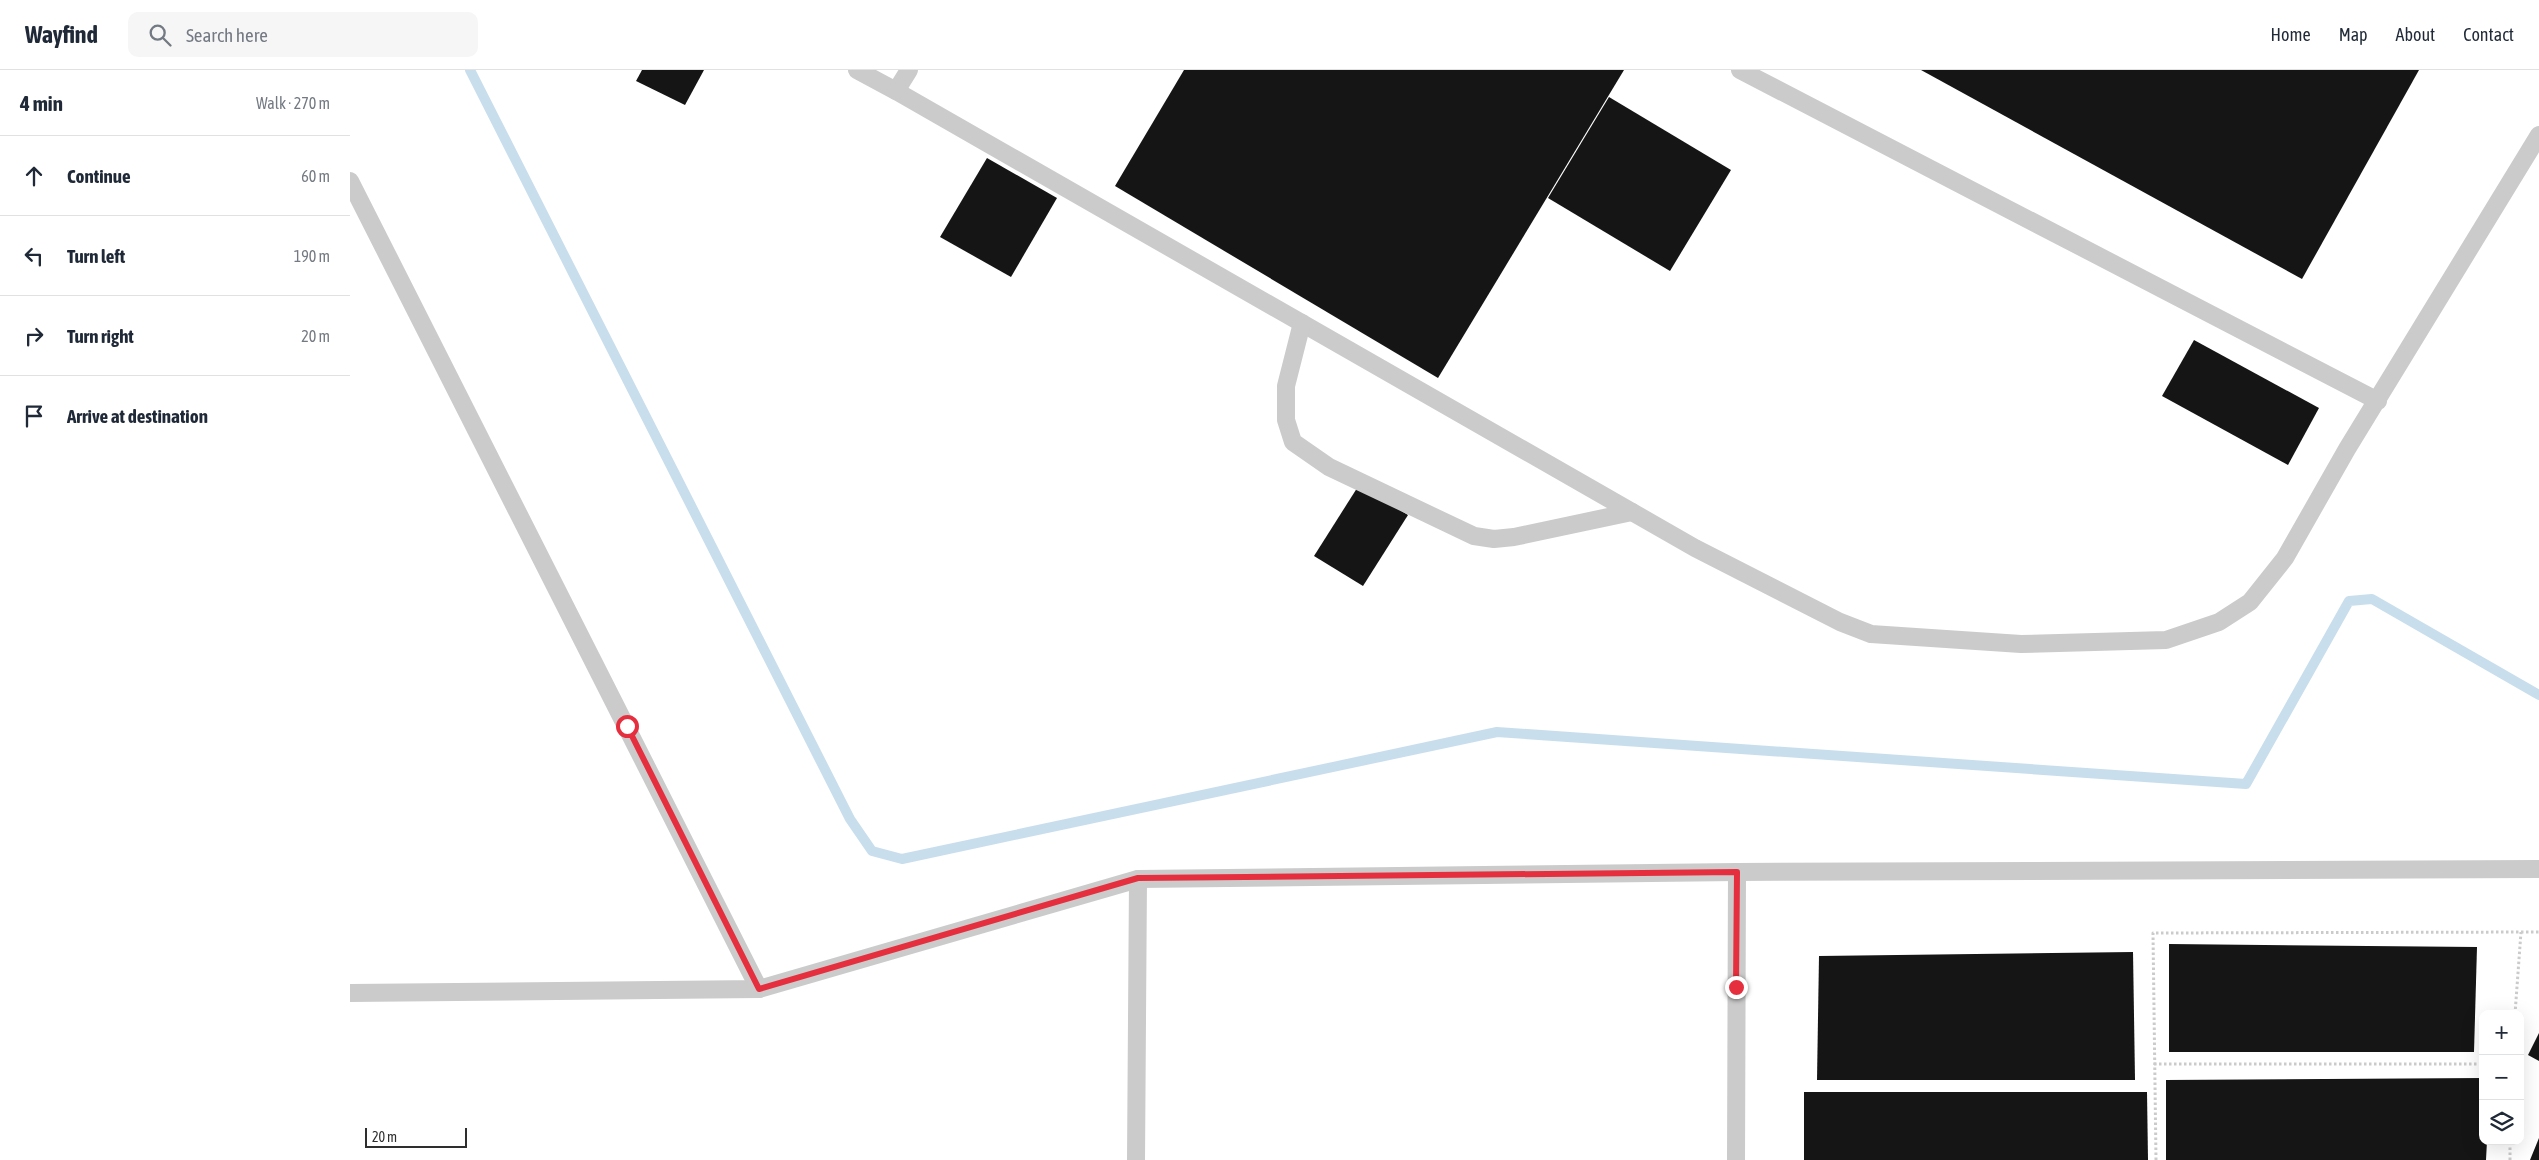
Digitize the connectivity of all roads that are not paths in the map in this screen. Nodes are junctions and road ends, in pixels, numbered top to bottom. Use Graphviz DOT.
graph roads {
  1 [pos="857,70"];
  2 [pos="908,70"];
  3 [pos="1740,70"];
  4 [pos="896,91"];
  5 [pos="2539,135"];
  6 [pos="350,181"];
  7 [pos="1302,323"];
  8 [pos="2378,401"];
  9 [pos="1632,512"];
  10 [pos="2539,869"];
  11 [pos="1737,872"];
  12 [pos="1138,878"];
  13 [pos="759,989"];
  14 [pos="350,993"];
  15 [pos="1136,1160"];
  16 [pos="1736,1160"];
  1 -- 4 [label="lane"];
  2 -- 4 [label="lane"];
  3 -- 8 [label="lane"];
  4 -- 7 [label="lane"];
  5 -- 8 [label="lane"];
  6 -- 13 [label="lane"];
  7 -- 9 [label="lane"];
  7 -- 9 [label="lane"];
  8 -- 9 [label="lane"];
  10 -- 11 [label="lane"];
  11 -- 12 [label="lane"];
  11 -- 16 [label="lane"];
  12 -- 13 [label="lane"];
  12 -- 15 [label="lane"];
  13 -- 14 [label="lane"];
}
